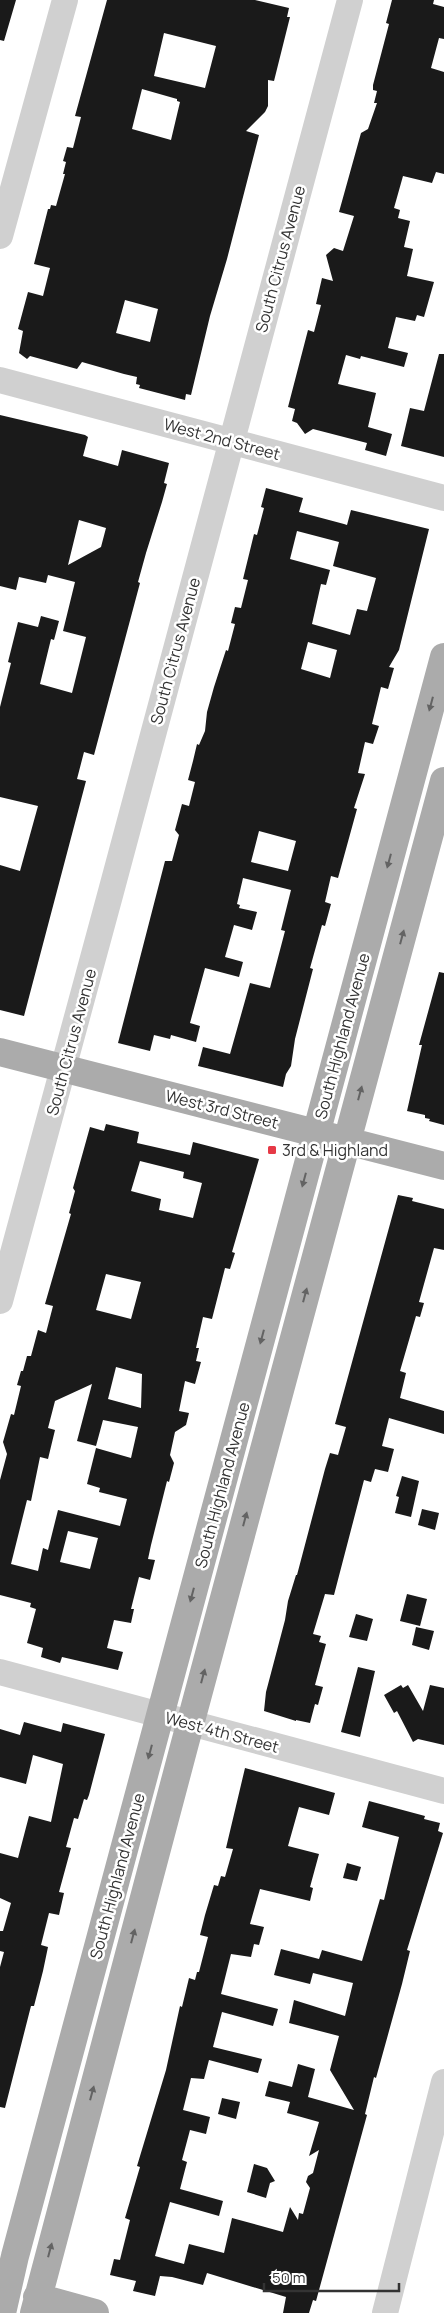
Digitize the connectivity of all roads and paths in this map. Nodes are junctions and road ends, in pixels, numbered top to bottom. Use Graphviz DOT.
graph roads {
  1 [pos="65,0"];
  2 [pos="350,0"];
  3 [pos="0,236"];
  4 [pos="0,380"];
  5 [pos="230,442"];
  6 [pos="444,498"];
  7 [pos="444,657"];
  8 [pos="444,781"];
  9 [pos="0,1052"];
  10 [pos="64,1069"];
  11 [pos="316,1133"];
  12 [pos="347,1140"];
  13 [pos="444,1166"];
  14 [pos="0,1302"];
  15 [pos="0,1672"];
  16 [pos="160,1715"];
  17 [pos="190,1723"];
  18 [pos="444,1791"];
  19 [pos="444,2082"];
  20 [pos="3,2297"];
  21 [pos="36,2305"];
  22 [pos="95,2313"];
  23 [pos="385,2313"];
  1 -- 3 [label="street"];
  2 -- 5 [label="street, South Citrus Avenue"];
  4 -- 5 [label="street, West 2nd Street"];
  5 -- 6 [label="street, West 2nd Street"];
  5 -- 10 [label="street, South Citrus Avenue"];
  7 -- 11 [label="main road, South Highland Avenue, one-way"];
  12 -- 8 [label="main road, South Highland Avenue, one-way"];
  9 -- 10 [label="main road, West 3rd Street"];
  10 -- 11 [label="main road, West 3rd Street"];
  10 -- 14 [label="street, South Citrus Avenue"];
  11 -- 12 [label="main road, West 3rd Street"];
  11 -- 16 [label="main road, South Highland Avenue, one-way"];
  12 -- 13 [label="main road, West 3rd Street"];
  17 -- 12 [label="main road, South Highland Avenue, one-way"];
  15 -- 16 [label="street, West 4th Street"];
  16 -- 17 [label="street, West 4th Street"];
  16 -- 20 [label="main road, South Highland Avenue, one-way"];
  17 -- 18 [label="street, West 4th Street"];
  21 -- 17 [label="main road, South Highland Avenue, one-way"];
  19 -- 23 [label="street"];
  20 -- 21 [label="street"];
  21 -- 22 [label="main road"];
}
